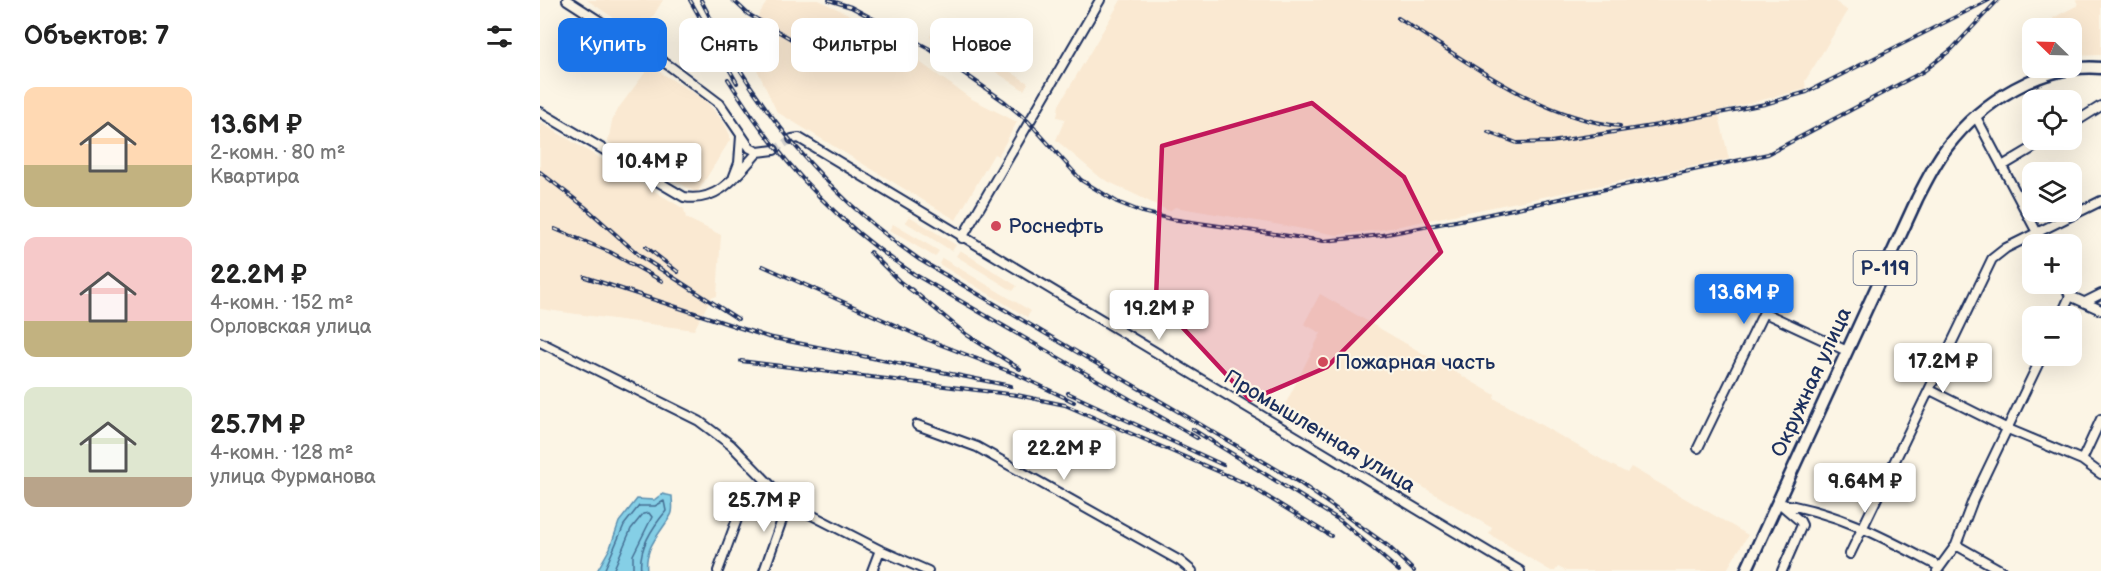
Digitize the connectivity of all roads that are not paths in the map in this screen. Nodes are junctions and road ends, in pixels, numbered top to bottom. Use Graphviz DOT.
graph roads {
  1 [pos="567,0"];
  2 [pos="1100,0"];
  3 [pos="2101,68"];
  4 [pos="2101,106"];
  5 [pos="540,112"];
  6 [pos="1976,117"];
  7 [pos="2082,118"];
  8 [pos="741,136"];
  9 [pos="792,139"];
  10 [pos="774,150"];
  11 [pos="2029,150"];
  12 [pos="758,152"];
  13 [pos="2004,165"];
  14 [pos="728,184"];
  15 [pos="2101,201"];
  16 [pos="2038,234"];
  17 [pos="962,238"];
  18 [pos="2022,241"];
  19 [pos="2101,294"];
  20 [pos="2070,296"];
  21 [pos="2085,302"];
  22 [pos="2066,306"];
  23 [pos="2101,310"];
  24 [pos="540,342"];
  25 [pos="1847,351"];
  26 [pos="2037,366"];
  27 [pos="1930,390"];
  28 [pos="2101,419"];
  29 [pos="917,425"];
  30 [pos="2008,429"];
  31 [pos="1698,448"];
  32 [pos="2082,460"];
  33 [pos="2101,474"];
  34 [pos="785,501"];
  35 [pos="1777,502"];
  36 [pos="1864,528"];
  37 [pos="1956,545"];
  38 [pos="880,550"];
  39 [pos="1850,554"];
  40 [pos="1938,568"];
  41 [pos="718,571"];
  42 [pos="764,571"];
  43 [pos="872,571"];
  44 [pos="928,571"];
  45 [pos="1192,571"];
  46 [pos="1520,571"];
  47 [pos="1746,571"];
  48 [pos="1782,571"];
  49 [pos="2002,571"];
  1 -- 8 [label="street"];
  2 -- 17 [label="street"];
  3 -- 6 [label="highway, Окружная улица / Р-119"];
  4 -- 7 [label="street"];
  5 -- 14 [label="street"];
  6 -- 13 [label="street"];
  6 -- 25 [label="highway, Окружная улица / Р-119"];
  8 -- 12 [label="street"];
  8 -- 14 [label="street"];
  9 -- 17 [label="street, Промышленная улица"];
  10 -- 12 [label="street"];
  11 -- 13 [label="street"];
  12 -- 14 [label="street"];
  13 -- 16 [label="street"];
  15 -- 16 [label="street"];
  17 -- 46 [label="street, Промышленная улица"];
  18 -- 27 [label="street"];
  19 -- 21 [label="street"];
  20 -- 21 [label="street"];
  20 -- 22 [label="street"];
  21 -- 23 [label="street"];
  24 -- 34 [label="street"];
  25 -- 31 [label="street"];
  25 -- 35 [label="highway, Окружная улица / Р-119"];
  26 -- 30 [label="street"];
  27 -- 30 [label="street"];
  27 -- 36 [label="street"];
  28 -- 32 [label="street"];
  29 -- 45 [label="street"];
  30 -- 32 [label="street"];
  30 -- 37 [label="street"];
  32 -- 33 [label="street"];
  34 -- 38 [label="street"];
  34 -- 41 [label="street"];
  34 -- 42 [label="street"];
  35 -- 36 [label="street"];
  35 -- 47 [label="highway, Окружная улица / Р-119"];
  35 -- 48 [label="street"];
  36 -- 39 [label="street"];
  36 -- 40 [label="street"];
  37 -- 40 [label="street"];
  37 -- 49 [label="street"];
  38 -- 43 [label="street"];
  38 -- 44 [label="street"];
}
